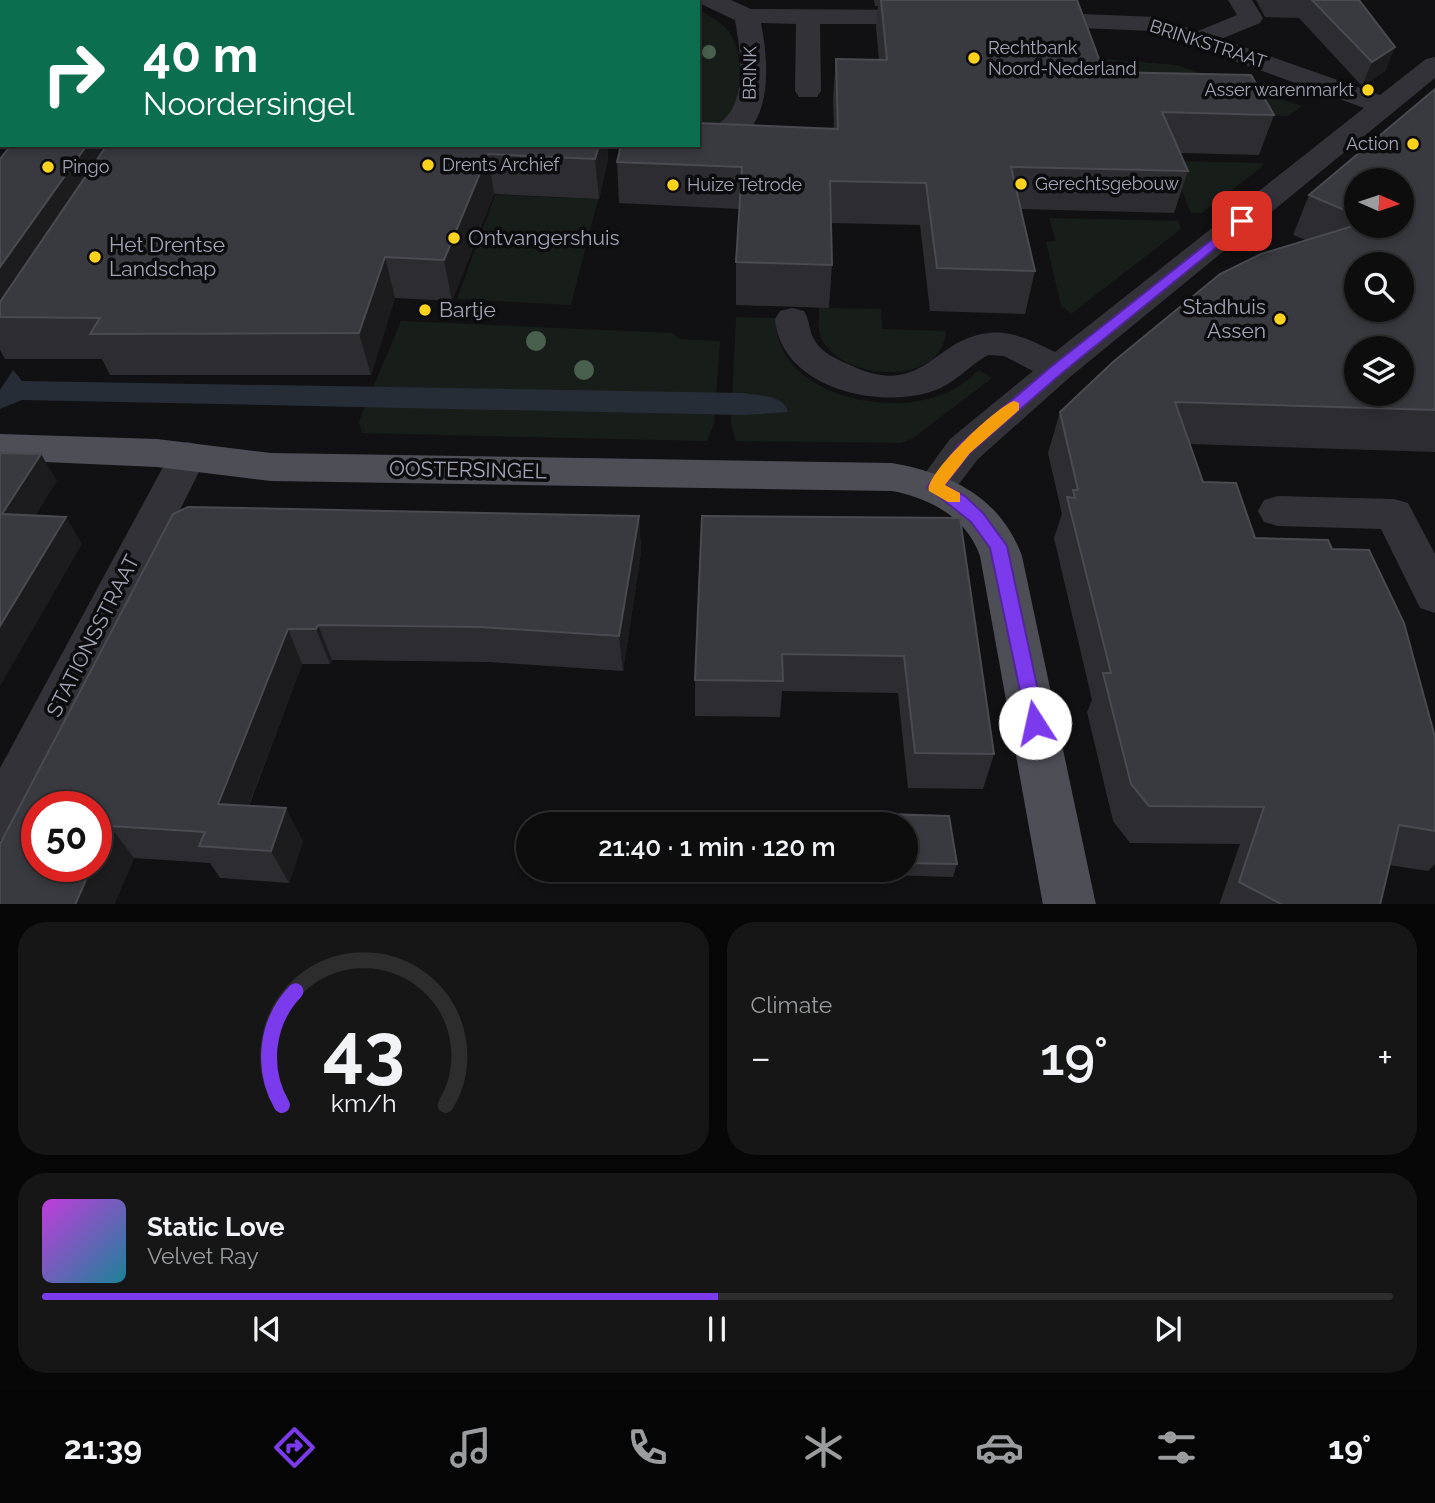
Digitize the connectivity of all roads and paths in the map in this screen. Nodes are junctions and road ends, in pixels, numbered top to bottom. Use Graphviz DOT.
graph roads {
  1 [pos="1240,0"];
  2 [pos="707,2"];
  3 [pos="808,15"];
  4 [pos="747,16"];
  5 [pos="955,17"];
  6 [pos="1011,19"];
  7 [pos="1200,39"];
  8 [pos="1435,65"];
  9 [pos="808,91"];
  10 [pos="1384,106"];
  11 [pos="700,140"];
  12 [pos="792,319"];
  13 [pos="1057,369"];
  14 [pos="0,447"];
  15 [pos="188,456"];
  16 [pos="935,487"];
  17 [pos="1278,511"];
  18 [pos="1435,596"];
  19 [pos="0,817"];
  20 [pos="1070,904"];
  1 -- 7 [label="street"];
  2 -- 4 [label="street, BRINK"];
  3 -- 4 [label="street, BRINK"];
  3 -- 5 [label="street"];
  3 -- 9 [label="street"];
  4 -- 11 [label="street, BRINK"];
  6 -- 7 [label="street, BRINKSTRAAT"];
  7 -- 10 [label="street, BRINKSTRAAT"];
  8 -- 10 [label="street"];
  10 -- 13 [label="street"];
  12 -- 13 [label="street"];
  13 -- 16 [label="street"];
  14 -- 15 [label="main road, OOSTERSINGEL"];
  15 -- 16 [label="main road, OOSTERSINGEL"];
  15 -- 19 [label="street, STATIONSSTRAAT"];
  16 -- 20 [label="main road, OOSTERSINGEL"];
  17 -- 18 [label="street"];
}
